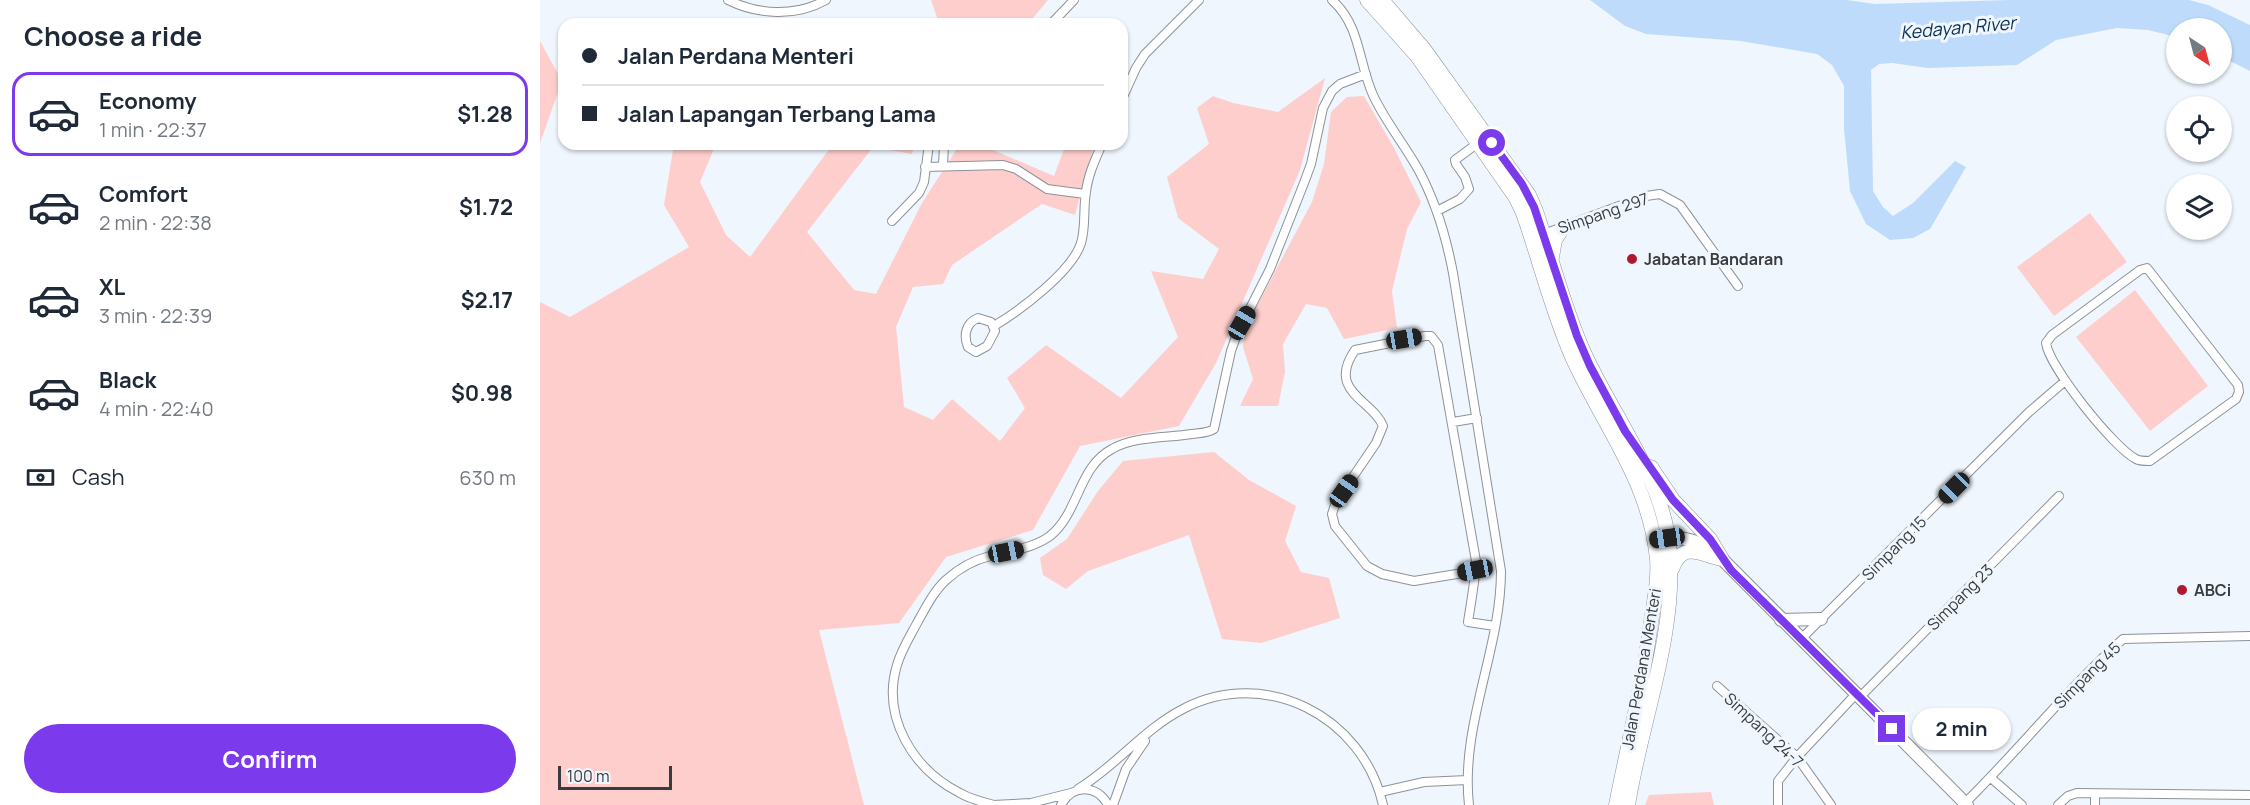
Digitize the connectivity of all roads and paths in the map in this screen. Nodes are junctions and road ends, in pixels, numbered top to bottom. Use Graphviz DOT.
graph roads {
  1 [pos="728,0"];
  2 [pos="826,0"];
  3 [pos="1074,0"];
  4 [pos="1199,0"];
  5 [pos="1332,0"];
  6 [pos="1367,0"];
  7 [pos="1382,0"];
  8 [pos="1057,18"];
  9 [pos="1366,74"];
  10 [pos="1128,86"];
  11 [pos="1478,143"];
  12 [pos="928,150"];
  13 [pos="944,150"];
  14 [pos="1099,150"];
  15 [pos="943,165"];
  16 [pos="925,167"];
  17 [pos="1086,194"];
  18 [pos="1437,210"];
  19 [pos="1536,210"];
  20 [pos="892,221"];
  21 [pos="1564,226"];
  22 [pos="1538,236"];
  23 [pos="1551,258"];
  24 [pos="1738,286"];
  25 [pos="994,326"];
  26 [pos="2064,382"];
  27 [pos="1477,418"];
  28 [pos="1453,422"];
  29 [pos="1625,431"];
  30 [pos="2059,496"];
  31 [pos="1661,539"];
  32 [pos="1722,559"];
  33 [pos="1475,570"];
  34 [pos="1671,573"];
  35 [pos="1821,619"];
  36 [pos="1781,620"];
  37 [pos="1495,626"];
  38 [pos="2250,636"];
  39 [pos="1801,639"];
  40 [pos="1717,686"];
  41 [pos="1858,695"];
  42 [pos="1159,724"];
  43 [pos="1797,757"];
  44 [pos="1991,778"];
  45 [pos="1467,780"];
  46 [pos="1074,791"];
  47 [pos="1380,792"];
  48 [pos="2095,794"];
  49 [pos="2250,795"];
  50 [pos="1966,804"];
  51 [pos="993,805"];
  52 [pos="1061,805"];
  53 [pos="1111,805"];
  54 [pos="1383,805"];
  55 [pos="1469,805"];
  56 [pos="1616,805"];
  57 [pos="1628,805"];
  58 [pos="1778,805"];
  59 [pos="1831,805"];
  60 [pos="2022,805"];
  61 [pos="2058,805"];
  62 [pos="2096,805"];
  1 -- 2 [label="street"];
  3 -- 8 [label="street"];
  4 -- 10 [label="street"];
  5 -- 9 [label="street"];
  6 -- 11 [label="main road, Jalan Perdana Menteri"];
  7 -- 19 [label="main road, Jalan Perdana Menteri"];
  9 -- 18 [label="street"];
  9 -- 51 [label="street"];
  11 -- 18 [label="street"];
  11 -- 22 [label="main road, Jalan Perdana Menteri"];
  12 -- 16 [label="street"];
  13 -- 15 [label="street"];
  14 -- 17 [label="street"];
  15 -- 16 [label="street"];
  15 -- 17 [label="street"];
  16 -- 20 [label="street"];
  17 -- 25 [label="street"];
  18 -- 27 [label="street"];
  19 -- 21 [label="main road"];
  19 -- 22 [label="main road, Jalan Perdana Menteri"];
  21 -- 22 [label="street, Simpang 297"];
  21 -- 23 [label="main road"];
  21 -- 24 [label="street, Simpang 297"];
  22 -- 23 [label="main road, Jalan Perdana Menteri"];
  22 -- 31 [label="main road, Jalan Perdana Menteri"];
  23 -- 29 [label="main road, Jalan Perdana Menteri"];
  26 -- 26 [label="street"];
  26 -- 35 [label="street, Simpang 15"];
  27 -- 28 [label="street"];
  27 -- 37 [label="street"];
  28 -- 33 [label="street"];
  28 -- 33 [label="street"];
  29 -- 31 [label="main road, Jalan Perdana Menteri"];
  29 -- 32 [label="main road"];
  30 -- 41 [label="street, Simpang 23"];
  31 -- 32 [label="street"];
  31 -- 34 [label="main road, Jalan Perdana Menteri"];
  31 -- 56 [label="main road, Jalan Perdana Menteri"];
  32 -- 34 [label="main road"];
  32 -- 36 [label="street"];
  33 -- 37 [label="street"];
  34 -- 57 [label="main road, Jalan Perdana Menteri"];
  35 -- 36 [label="street"];
  35 -- 39 [label="street, Simpang 15"];
  36 -- 39 [label="street"];
  37 -- 45 [label="street"];
  38 -- 44 [label="street, Simpang 45"];
  39 -- 41 [label="street"];
  40 -- 43 [label="street, Simpang 24-7"];
  41 -- 43 [label="street, Simpang 23"];
  41 -- 50 [label="street"];
  42 -- 46 [label="street"];
  42 -- 47 [label="street"];
  42 -- 53 [label="street"];
  43 -- 58 [label="street, Simpang 23"];
  43 -- 59 [label="street, Simpang 24-7"];
  44 -- 50 [label="street, Simpang 45"];
  44 -- 60 [label="street"];
  45 -- 47 [label="street"];
  45 -- 55 [label="street"];
  46 -- 51 [label="street"];
  46 -- 52 [label="street"];
  46 -- 53 [label="street"];
  47 -- 54 [label="street"];
  48 -- 49 [label="street"];
  48 -- 61 [label="street"];
  48 -- 62 [label="street"];
}
